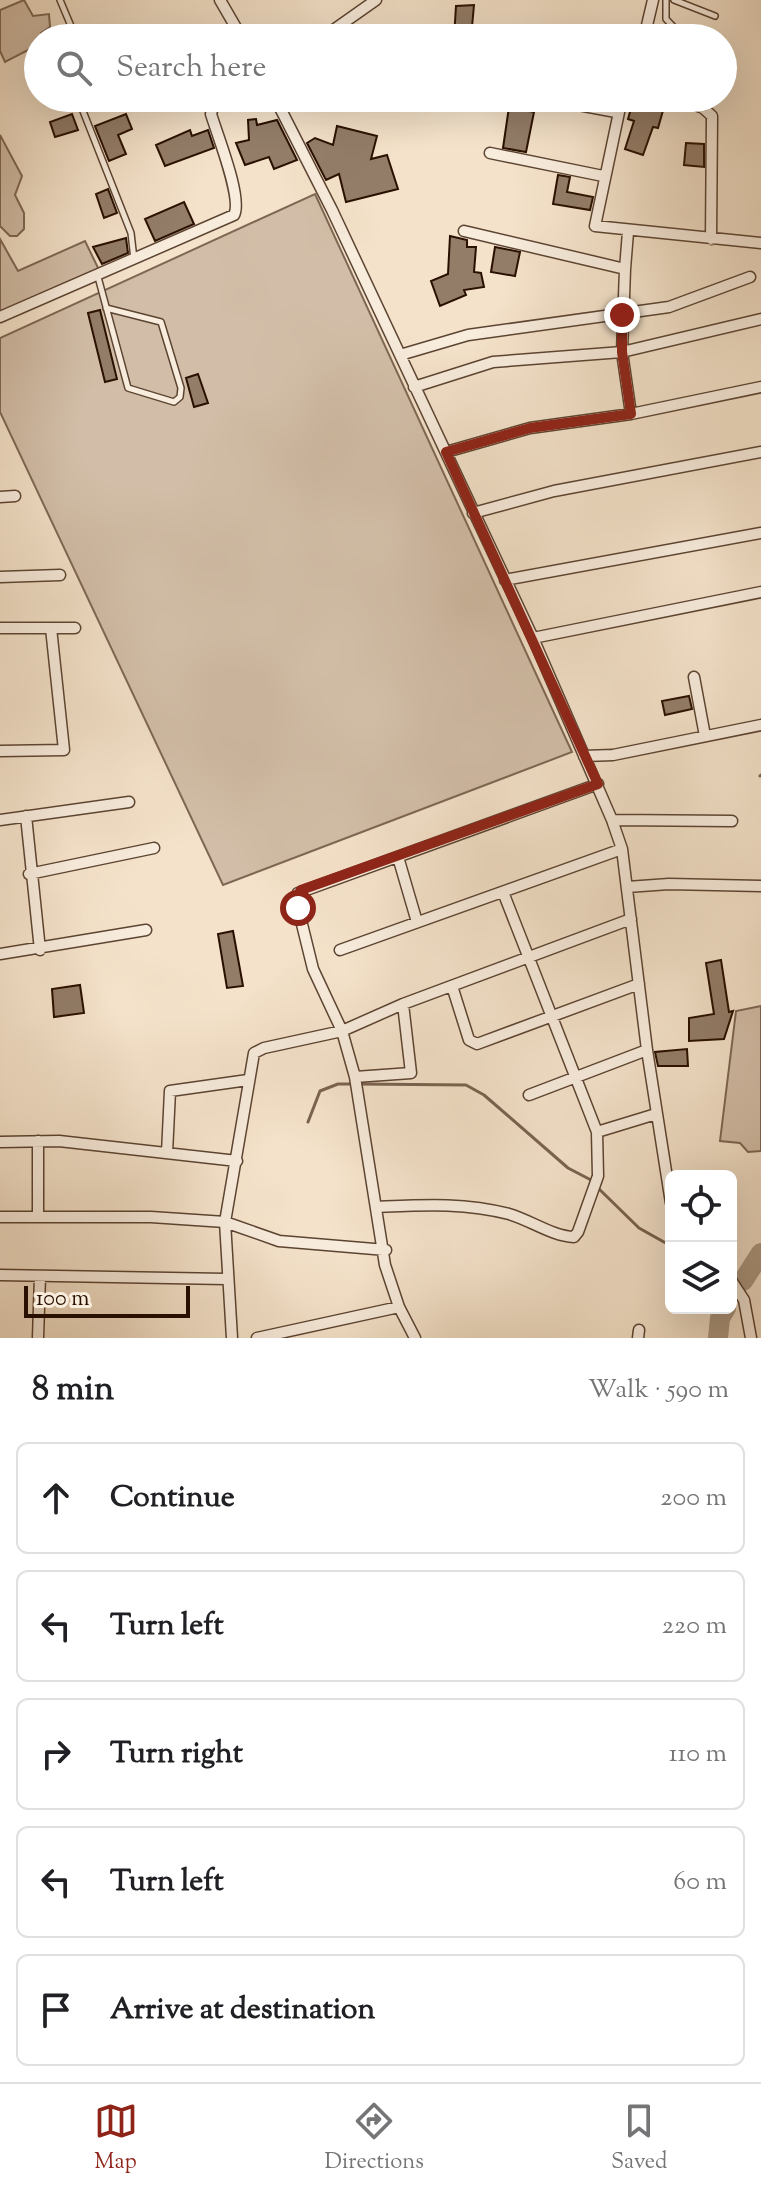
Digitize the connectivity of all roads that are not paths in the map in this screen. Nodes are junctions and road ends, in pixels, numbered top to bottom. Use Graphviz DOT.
graph roads {
  1 [pos="60,0"];
  2 [pos="220,0"];
  3 [pos="376,0"];
  4 [pos="653,0"];
  5 [pos="666,0"];
  6 [pos="674,0"];
  7 [pos="715,16"];
  8 [pos="70,24"];
  9 [pos="234,24"];
  10 [pos="342,24"];
  11 [pos="647,24"];
  12 [pos="671,24"];
  13 [pos="83,112"];
  14 [pos="212,112"];
  15 [pos="282,112"];
  16 [pos="616,112"];
  17 [pos="708,112"];
  18 [pos="490,153"];
  19 [pos="603,176"];
  20 [pos="464,231"];
  21 [pos="628,232"];
  22 [pos="711,239"];
  23 [pos="761,243"];
  24 [pos="134,260"];
  25 [pos="625,269"];
  26 [pos="98,277"];
  27 [pos="750,277"];
  28 [pos="106,308"];
  29 [pos="622,315"];
  30 [pos="0,317"];
  31 [pos="761,319"];
  32 [pos="622,352"];
  33 [pos="400,355"];
  34 [pos="414,387"];
  35 [pos="761,387"];
  36 [pos="631,414"];
  37 [pos="446,452"];
  38 [pos="761,452"];
  39 [pos="15,496"];
  40 [pos="0,497"];
  41 [pos="473,513"];
  42 [pos="761,533"];
  43 [pos="60,575"];
  44 [pos="0,577"];
  45 [pos="505,580"];
  46 [pos="761,592"];
  47 [pos="0,628"];
  48 [pos="51,628"];
  49 [pos="75,628"];
  50 [pos="533,638"];
  51 [pos="694,677"];
  52 [pos="761,725"];
  53 [pos="705,736"];
  54 [pos="0,751"];
  55 [pos="584,756"];
  56 [pos="598,784"];
  57 [pos="129,802"];
  58 [pos="26,816"];
  59 [pos="0,820"];
  60 [pos="612,820"];
  61 [pos="732,821"];
  62 [pos="154,848"];
  63 [pos="622,849"];
  64 [pos="398,857"];
  65 [pos="29,874"];
  66 [pos="761,886"];
  67 [pos="627,887"];
  68 [pos="503,892"];
  69 [pos="631,919"];
  70 [pos="417,922"];
  71 [pos="146,930"];
  72 [pos="40,950"];
  73 [pos="340,950"];
  74 [pos="0,954"];
  75 [pos="527,956"];
  76 [pos="639,984"];
  77 [pos="452,986"];
  78 [pos="403,1004"];
  79 [pos="551,1019"];
  80 [pos="342,1031"];
  81 [pos="647,1050"];
  82 [pos="574,1077"];
  83 [pos="248,1080"];
  84 [pos="356,1082"];
  85 [pos="529,1095"];
  86 [pos="656,1114"];
  87 [pos="597,1132"];
  88 [pos="38,1141"];
  89 [pos="0,1142"];
  90 [pos="167,1153"];
  91 [pos="237,1161"];
  92 [pos="665,1170"];
  93 [pos="376,1207"];
  94 [pos="0,1217"];
  95 [pos="38,1217"];
  96 [pos="225,1222"];
  97 [pos="385,1250"];
  98 [pos="0,1275"];
  99 [pos="40,1276"];
  100 [pos="226,1279"];
  101 [pos="737,1289"];
  102 [pos="399,1307"];
  103 [pos="38,1338"];
  104 [pos="232,1338"];
  105 [pos="257,1338"];
  106 [pos="415,1338"];
  107 [pos="751,1338"];
  1 -- 8 [label="lane"];
  2 -- 9 [label="street"];
  3 -- 10 [label="street"];
  4 -- 11 [label="street"];
  5 -- 12 [label="lane"];
  6 -- 7 [label="lane"];
  13 -- 24 [label="lane"];
  14 -- 24 [label="street"];
  15 -- 33 [label="street"];
  16 -- 19 [label="street"];
  17 -- 22 [label="street"];
  18 -- 19 [label="street"];
  19 -- 21 [label="street"];
  20 -- 25 [label="street"];
  21 -- 22 [label="street"];
  21 -- 25 [label="street"];
  22 -- 23 [label="street"];
  24 -- 26 [label="street"];
  25 -- 29 [label="street"];
  26 -- 28 [label="lane"];
  26 -- 30 [label="street"];
  27 -- 29 [label="street"];
  28 -- 28 [label="lane"];
  29 -- 32 [label="street"];
  29 -- 33 [label="street"];
  31 -- 32 [label="street"];
  32 -- 34 [label="street"];
  32 -- 36 [label="street"];
  33 -- 34 [label="street"];
  34 -- 37 [label="street"];
  35 -- 36 [label="street"];
  36 -- 37 [label="street"];
  37 -- 41 [label="street"];
  38 -- 41 [label="street"];
  39 -- 40 [label="street"];
  41 -- 45 [label="street"];
  42 -- 45 [label="street"];
  43 -- 44 [label="street"];
  45 -- 50 [label="street"];
  46 -- 50 [label="street"];
  47 -- 48 [label="street"];
  48 -- 49 [label="street"];
  48 -- 54 [label="street"];
  50 -- 55 [label="street"];
  51 -- 53 [label="street"];
  52 -- 53 [label="street"];
  53 -- 55 [label="street"];
  55 -- 56 [label="street"];
  56 -- 60 [label="street"];
  56 -- 64 [label="street"];
  57 -- 58 [label="street"];
  58 -- 59 [label="street"];
  58 -- 65 [label="street"];
  60 -- 61 [label="street"];
  60 -- 63 [label="street"];
  62 -- 65 [label="street"];
  63 -- 67 [label="street"];
  63 -- 68 [label="street"];
  64 -- 70 [label="street"];
  64 -- 80 [label="street"];
  65 -- 72 [label="street"];
  66 -- 67 [label="street"];
  67 -- 69 [label="street"];
  68 -- 70 [label="street"];
  68 -- 75 [label="street"];
  69 -- 75 [label="street"];
  69 -- 76 [label="street"];
  70 -- 73 [label="street"];
  71 -- 72 [label="street"];
  72 -- 74 [label="street"];
  75 -- 77 [label="street"];
  75 -- 79 [label="street"];
  76 -- 79 [label="street"];
  76 -- 81 [label="street"];
  77 -- 78 [label="street"];
  77 -- 79 [label="street"];
  78 -- 80 [label="street"];
  78 -- 84 [label="street"];
  79 -- 82 [label="street"];
  80 -- 83 [label="street"];
  80 -- 84 [label="street"];
  81 -- 82 [label="street"];
  81 -- 86 [label="street"];
  82 -- 85 [label="street"];
  82 -- 87 [label="street"];
  83 -- 90 [label="street"];
  83 -- 91 [label="street"];
  84 -- 93 [label="street"];
  86 -- 87 [label="street"];
  86 -- 92 [label="street"];
  87 -- 93 [label="street"];
  88 -- 89 [label="street"];
  88 -- 90 [label="street"];
  88 -- 95 [label="street"];
  90 -- 91 [label="street"];
  91 -- 96 [label="street"];
  93 -- 97 [label="street"];
  94 -- 95 [label="street"];
  95 -- 96 [label="street"];
  96 -- 97 [label="street"];
  96 -- 100 [label="street"];
  97 -- 102 [label="street"];
  98 -- 99 [label="street"];
  99 -- 100 [label="street"];
  99 -- 103 [label="street"];
  100 -- 104 [label="street"];
  101 -- 107 [label="street"];
  102 -- 105 [label="street"];
  102 -- 106 [label="street"];
}
